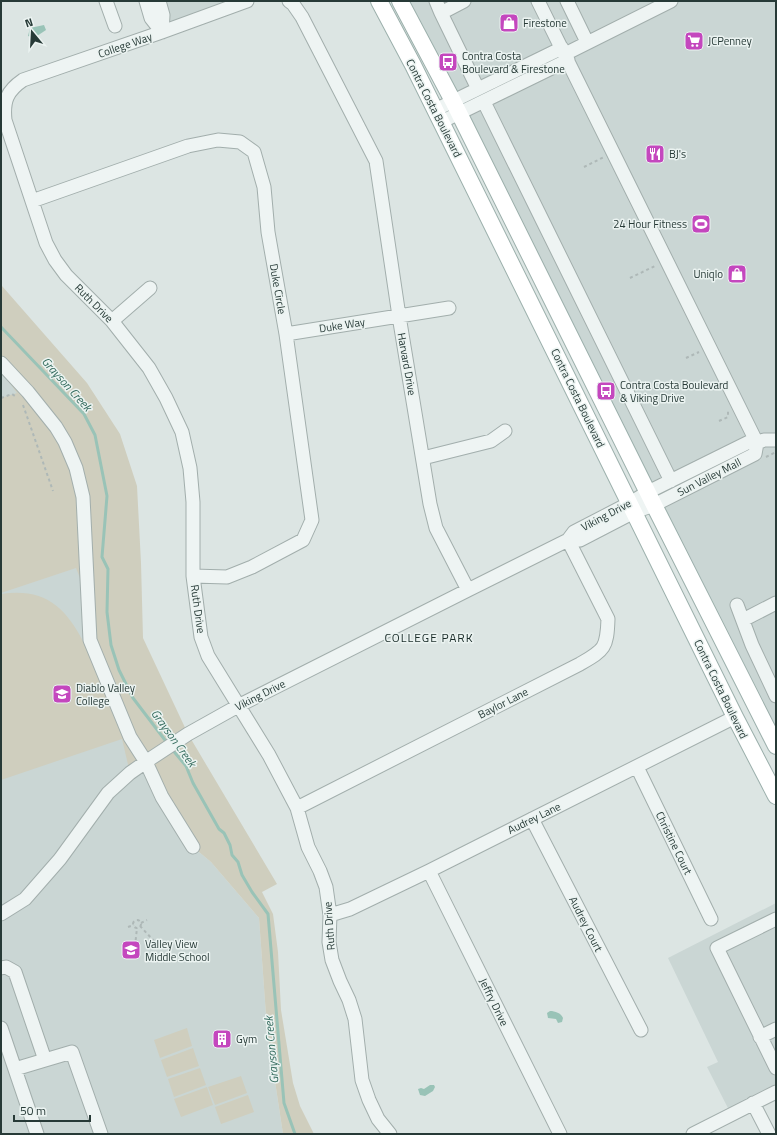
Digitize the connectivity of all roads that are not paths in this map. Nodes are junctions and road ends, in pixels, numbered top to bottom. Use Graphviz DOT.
graph roads {
  1 [pos="106,1"];
  2 [pos="146,1"];
  3 [pos="159,1"];
  4 [pos="247,1"];
  5 [pos="289,1"];
  6 [pos="378,1"];
  7 [pos="436,1"];
  8 [pos="464,1"];
  9 [pos="538,1"];
  10 [pos="567,1"];
  11 [pos="672,1"];
  12 [pos="403,2"];
  13 [pos="441,13"];
  14 [pos="115,26"];
  15 [pos="162,32"];
  16 [pos="588,42"];
  17 [pos="565,54"];
  18 [pos="501,77"];
  19 [pos="478,89"];
  20 [pos="508,90"];
  21 [pos="7,95"];
  22 [pos="484,102"];
  23 [pos="456,107"];
  24 [pos="438,116"];
  25 [pos="32,201"];
  26 [pos="150,288"];
  27 [pos="449,308"];
  28 [pos="399,316"];
  29 [pos="112,321"];
  30 [pos="286,334"];
  31 [pos="1,364"];
  32 [pos="505,431"];
  33 [pos="776,440"];
  34 [pos="757,443"];
  35 [pos="423,458"];
  36 [pos="671,481"];
  37 [pos="651,498"];
  38 [pos="632,508"];
  39 [pos="568,540"];
  40 [pos="193,576"];
  41 [pos="468,590"];
  42 [pos="776,603"];
  43 [pos="737,605"];
  44 [pos="743,620"];
  45 [pos="776,696"];
  46 [pos="238,706"];
  47 [pos="735,717"];
  48 [pos="776,746"];
  49 [pos="148,760"];
  50 [pos="637,767"];
  51 [pos="776,796"];
  52 [pos="297,808"];
  53 [pos="532,819"];
  54 [pos="193,847"];
  55 [pos="429,871"];
  56 [pos="1,914"];
  57 [pos="330,916"];
  58 [pos="711,919"];
  59 [pos="776,919"];
  60 [pos="1,968"];
  61 [pos="1,1028"];
  62 [pos="776,1029"];
  63 [pos="641,1030"];
  64 [pos="760,1037"];
  65 [pos="44,1060"];
  66 [pos="774,1062"];
  67 [pos="15,1069"];
  68 [pos="776,1092"];
  69 [pos="753,1103"];
  70 [pos="37,1134"];
  71 [pos="101,1134"];
  72 [pos="390,1134"];
  73 [pos="560,1134"];
  74 [pos="693,1134"];
  75 [pos="768,1134"];
  1 -- 14 [label="street"];
  2 -- 15 [label="street"];
  3 -- 15 [label="street"];
  4 -- 15 [label="street, College Way"];
  5 -- 28 [label="street, Harvard Drive"];
  6 -- 24 [label="main road, Contra Costa Boulevard"];
  7 -- 13 [label="street"];
  8 -- 13 [label="street"];
  9 -- 17 [label="street"];
  10 -- 16 [label="street"];
  11 -- 16 [label="street"];
  12 -- 23 [label="main road, Contra Costa Boulevard"];
  13 -- 19 [label="street"];
  15 -- 21 [label="street, College Way"];
  16 -- 17 [label="street"];
  17 -- 18 [label="street"];
  17 -- 20 [label="street"];
  17 -- 34 [label="street"];
  18 -- 19 [label="street"];
  18 -- 20 [label="street"];
  19 -- 23 [label="street"];
  20 -- 22 [label="street"];
  21 -- 25 [label="street, Ruth Drive"];
  22 -- 23 [label="street"];
  22 -- 36 [label="street"];
  23 -- 24 [label="street"];
  23 -- 37 [label="main road, Contra Costa Boulevard"];
  24 -- 38 [label="main road, Contra Costa Boulevard"];
  25 -- 29 [label="street, Ruth Drive"];
  25 -- 30 [label="street, Duke Circle"];
  26 -- 29 [label="street"];
  27 -- 28 [label="street, Duke Way"];
  28 -- 30 [label="street, Duke Way"];
  28 -- 35 [label="street, Harvard Drive"];
  29 -- 40 [label="street, Ruth Drive"];
  30 -- 40 [label="street, Duke Circle"];
  31 -- 49 [label="street"];
  32 -- 35 [label="street"];
  33 -- 34 [label="street, Sun Valley Mall"];
  34 -- 36 [label="street, Sun Valley Mall"];
  34 -- 37 [label="street, Sun Valley Mall"];
  35 -- 41 [label="street, Harvard Drive"];
  36 -- 37 [label="street, Sun Valley Mall"];
  37 -- 38 [label="street, Viking Drive"];
  37 -- 48 [label="main road, Contra Costa Boulevard"];
  38 -- 39 [label="street, Viking Drive"];
  38 -- 47 [label="main road, Contra Costa Boulevard"];
  39 -- 41 [label="street, Viking Drive"];
  39 -- 52 [label="street, Baylor Lane"];
  40 -- 46 [label="street, Ruth Drive"];
  41 -- 46 [label="street, Viking Drive"];
  42 -- 44 [label="street"];
  43 -- 44 [label="street"];
  44 -- 45 [label="street"];
  46 -- 49 [label="street, Viking Drive"];
  46 -- 52 [label="street, Ruth Drive"];
  47 -- 50 [label="street, Audrey Lane"];
  47 -- 51 [label="main road, Contra Costa Boulevard"];
  49 -- 54 [label="street"];
  49 -- 56 [label="street, Viking Drive"];
  50 -- 53 [label="street, Audrey Lane"];
  50 -- 58 [label="street, Christine Court"];
  52 -- 57 [label="street, Ruth Drive"];
  53 -- 55 [label="street, Audrey Lane"];
  53 -- 63 [label="street, Audrey Court"];
  55 -- 57 [label="street, Audrey Lane"];
  55 -- 73 [label="street, Jeffry Drive"];
  57 -- 72 [label="street, Ruth Drive"];
  59 -- 64 [label="street"];
  60 -- 65 [label="street"];
  61 -- 67 [label="street"];
  62 -- 64 [label="street"];
  64 -- 66 [label="street"];
  65 -- 67 [label="street"];
  65 -- 71 [label="street"];
  67 -- 70 [label="street"];
  68 -- 69 [label="street"];
  69 -- 74 [label="street"];
  69 -- 75 [label="street"];
}
